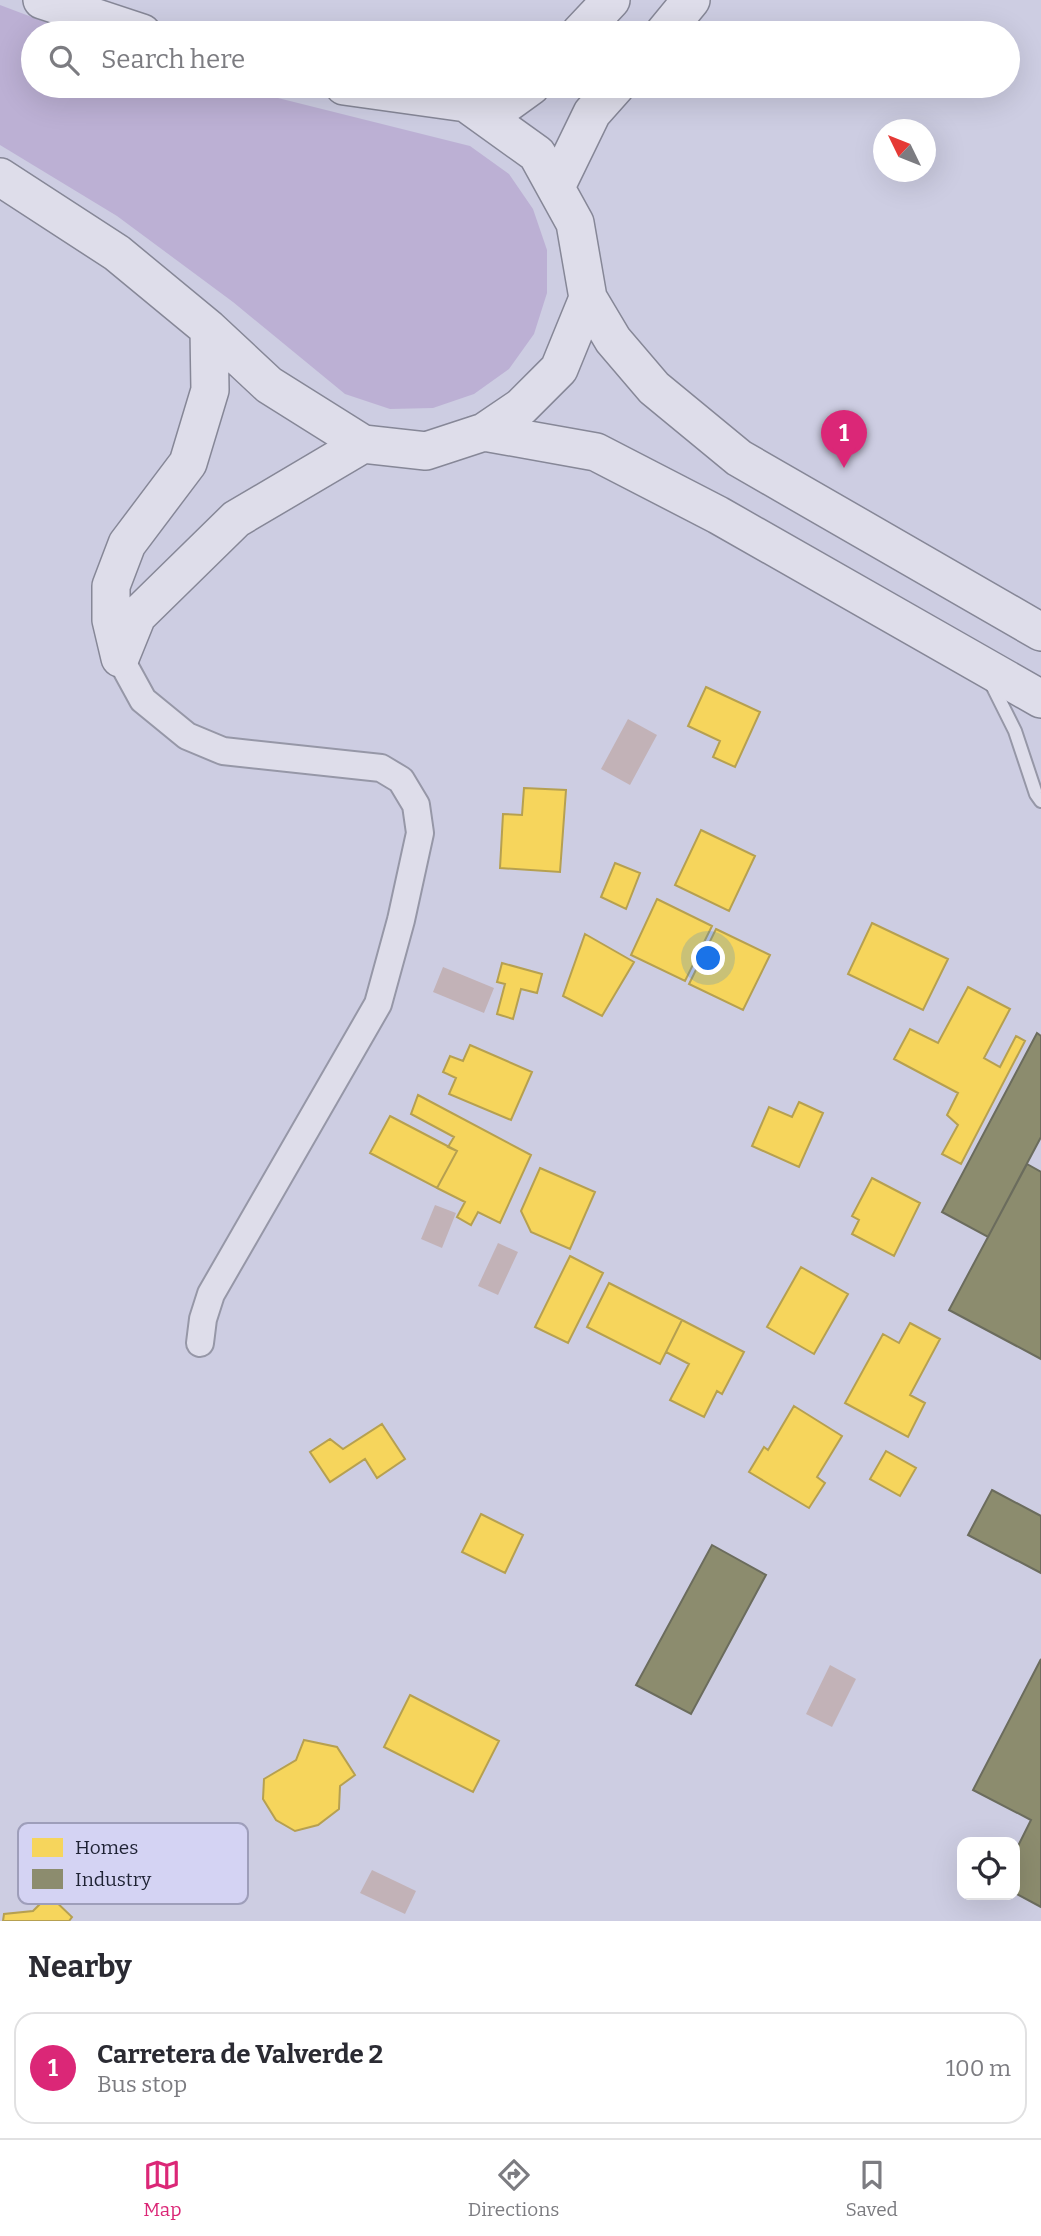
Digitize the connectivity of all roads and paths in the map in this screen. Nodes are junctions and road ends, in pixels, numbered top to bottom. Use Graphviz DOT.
graph roads {
  1 [pos="43,0"];
  2 [pos="611,0"];
  3 [pos="691,0"];
  4 [pos="106,21"];
  5 [pos="591,21"];
  6 [pos="674,21"];
  7 [pos="430,98"];
  8 [pos="514,98"];
  9 [pos="605,98"];
  10 [pos="487,118"];
  11 [pos="0,177"];
  12 [pos="556,187"];
  13 [pos="589,298"];
  14 [pos="209,329"];
  15 [pos="484,432"];
  16 [pos="363,444"];
  17 [pos="1041,632"];
  18 [pos="120,658"];
  19 [pos="982,664"];
  20 [pos="1041,699"];
  21 [pos="1041,801"];
  22 [pos="200,1343"];
  1 -- 4 [label="street"];
  2 -- 5 [label="street"];
  3 -- 6 [label="street"];
  7 -- 10 [label="street"];
  8 -- 10 [label="street"];
  9 -- 12 [label="street"];
  10 -- 12 [label="street"];
  11 -- 14 [label="street"];
  12 -- 13 [label="street"];
  13 -- 15 [label="street"];
  13 -- 17 [label="street"];
  14 -- 16 [label="street"];
  14 -- 18 [label="street"];
  15 -- 16 [label="street"];
  15 -- 19 [label="street"];
  16 -- 18 [label="street"];
  18 -- 22 [label="street"];
  19 -- 20 [label="street"];
  19 -- 21 [label="lane"];
}
